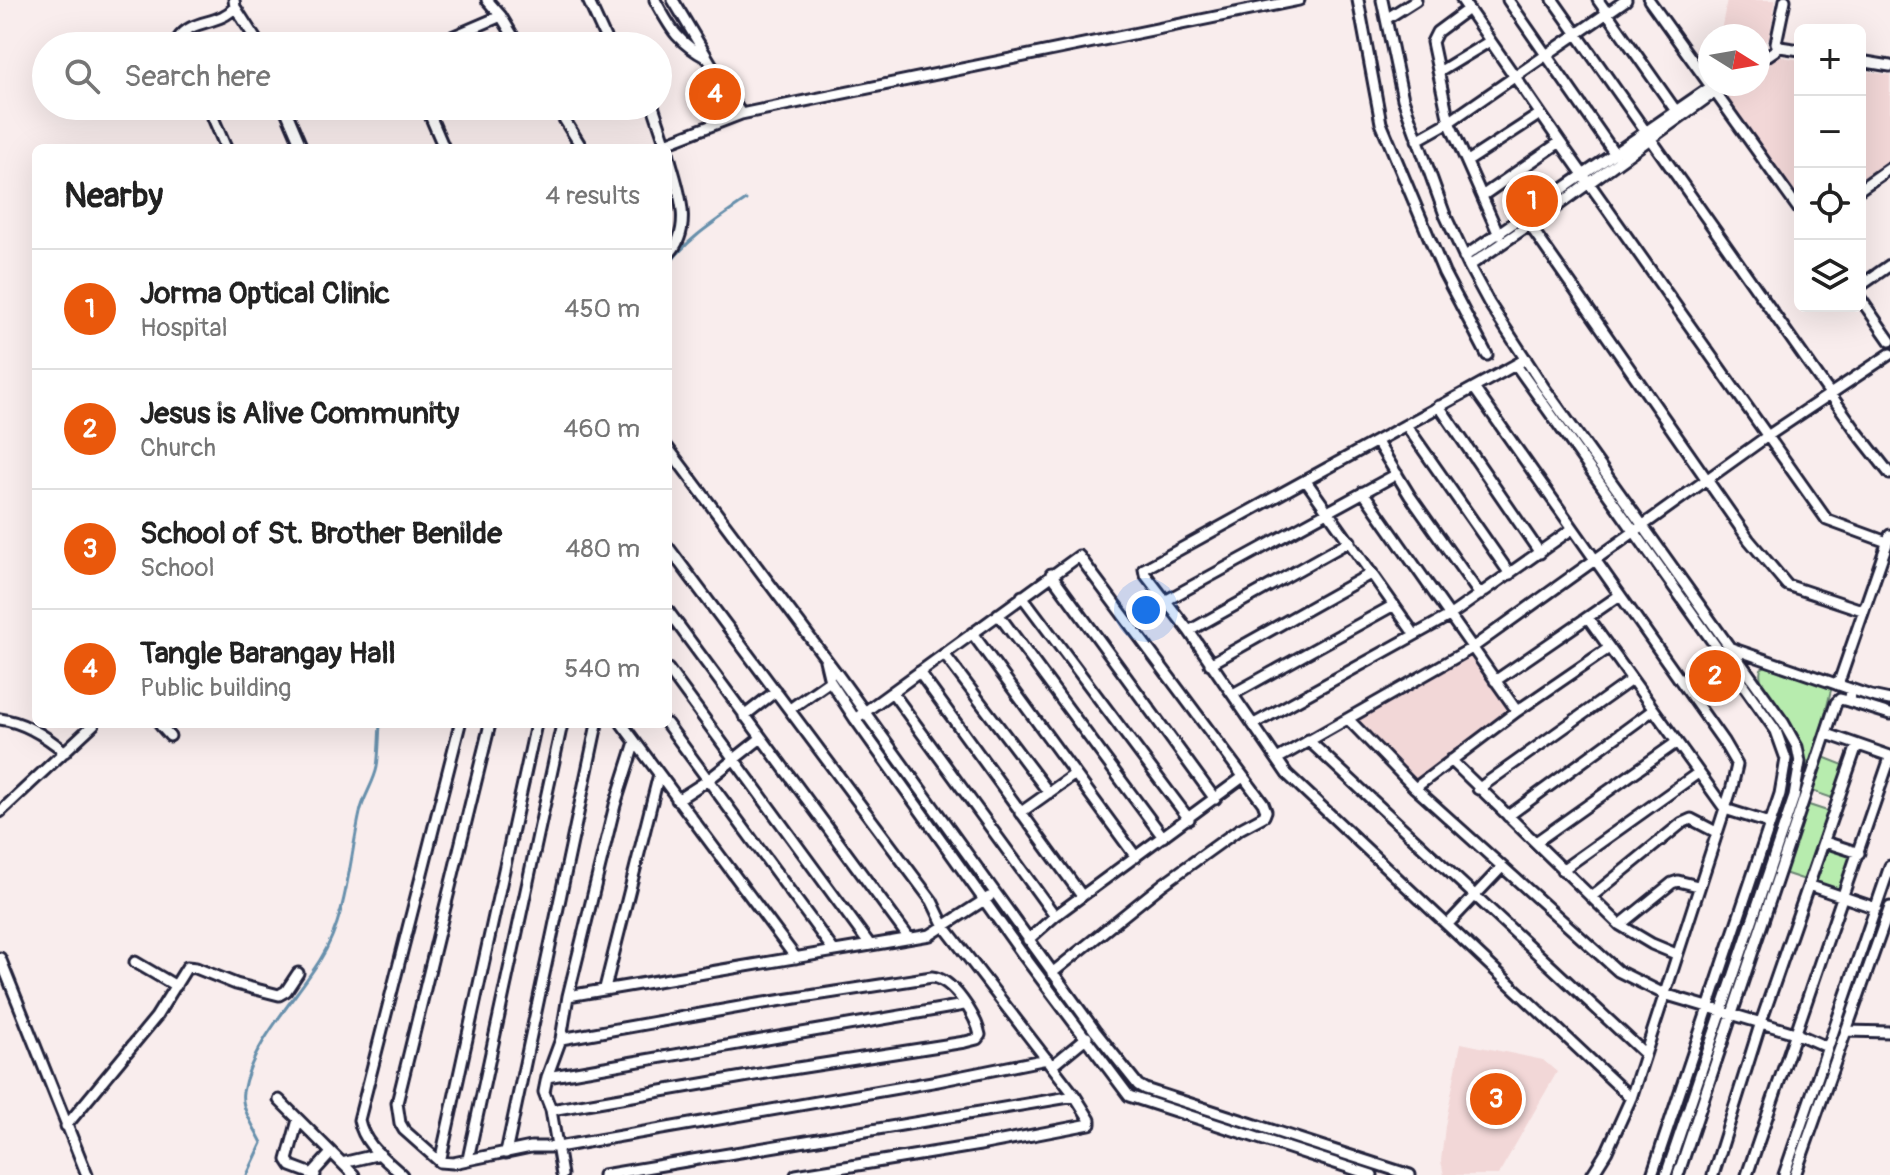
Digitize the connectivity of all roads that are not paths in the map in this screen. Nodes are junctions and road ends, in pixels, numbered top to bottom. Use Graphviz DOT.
graph roads {
  1 [pos="487,0"];
  2 [pos="588,0"];
  3 [pos="655,0"];
  4 [pos="673,0"];
  5 [pos="1299,0"];
  6 [pos="1358,0"];
  7 [pos="1382,0"];
  8 [pos="1416,0"];
  9 [pos="1508,0"];
  10 [pos="1553,0"];
  11 [pos="1598,0"];
  12 [pos="1626,0"];
  13 [pos="1649,0"];
  14 [pos="1785,0"];
  15 [pos="235,4"];
  16 [pos="1465,4"];
  17 [pos="1607,13"];
  18 [pos="501,16"];
  19 [pos="1386,19"];
  20 [pos="182,32"];
  21 [pos="252,32"];
  22 [pos="464,32"];
  23 [pos="511,32"];
  24 [pos="603,32"];
  25 [pos="1577,32"];
  26 [pos="1490,41"];
  27 [pos="1778,45"];
  28 [pos="1770,49"];
  29 [pos="1794,49"];
  30 [pos="1770,52"];
  31 [pos="1546,55"];
  32 [pos="709,59"];
  33 [pos="1866,62"];
  34 [pos="1890,66"];
  35 [pos="1698,67"];
  36 [pos="1439,72"];
  37 [pos="1514,77"];
  38 [pos="1700,96"];
  39 [pos="1702,96"];
  40 [pos="1719,96"];
  41 [pos="1676,111"];
  42 [pos="741,114"];
  43 [pos="1540,114"];
  44 [pos="214,120"];
  45 [pos="290,120"];
  46 [pos="432,120"];
  47 [pos="565,120"];
  48 [pos="658,120"];
  49 [pos="1449,122"];
  50 [pos="1648,136"];
  51 [pos="1417,140"];
  52 [pos="1560,142"];
  53 [pos="224,144"];
  54 [pos="300,144"];
  55 [pos="442,144"];
  56 [pos="580,144"];
  57 [pos="666,144"];
  58 [pos="672,146"];
  59 [pos="1615,154"];
  60 [pos="1468,161"];
  61 [pos="1890,168"];
  62 [pos="672,171"];
  63 [pos="1586,180"];
  64 [pos="1866,185"];
  65 [pos="1482,196"];
  66 [pos="1794,203"];
  67 [pos="1527,221"];
  68 [pos="1499,235"];
  69 [pos="672,251"];
  70 [pos="1466,262"];
  71 [pos="1890,265"];
  72 [pos="1866,282"];
  73 [pos="1866,307"];
  74 [pos="1890,341"];
  75 [pos="1890,354"];
  76 [pos="1487,355"];
  77 [pos="1521,362"];
  78 [pos="1474,388"];
  79 [pos="1539,389"];
  80 [pos="1831,394"];
  81 [pos="1439,406"];
  82 [pos="1406,425"];
  83 [pos="1769,435"];
  84 [pos="1377,442"];
  85 [pos="672,453"];
  86 [pos="1397,474"];
  87 [pos="1890,474"];
  88 [pos="1707,480"];
  89 [pos="1306,481"];
  90 [pos="1363,492"];
  91 [pos="1330,511"];
  92 [pos="1643,524"];
  93 [pos="1572,529"];
  94 [pos="1633,530"];
  95 [pos="1888,539"];
  96 [pos="1350,541"];
  97 [pos="672,552"];
  98 [pos="1540,553"];
  99 [pos="1595,561"];
  100 [pos="1372,573"];
  101 [pos="1051,574"];
  102 [pos="1510,574"];
  103 [pos="1480,595"];
  104 [pos="1620,595"];
  105 [pos="1022,596"];
  106 [pos="1165,601"];
  107 [pos="1394,605"];
  108 [pos="1862,610"];
  109 [pos="998,614"];
  110 [pos="1449,616"];
  111 [pos="672,617"];
  112 [pos="1588,618"];
  113 [pos="1714,623"];
  114 [pos="1704,630"];
  115 [pos="1189,631"];
  116 [pos="972,633"];
  117 [pos="1415,635"];
  118 [pos="1472,648"];
  119 [pos="1609,648"];
  120 [pos="1731,648"];
  121 [pos="944,654"];
  122 [pos="825,657"];
  123 [pos="1762,658"];
  124 [pos="1210,664"];
  125 [pos="919,672"];
  126 [pos="672,674"];
  127 [pos="1752,678"];
  128 [pos="1631,680"];
  129 [pos="830,681"];
  130 [pos="1495,681"];
  131 [pos="1743,685"];
  132 [pos="1838,685"];
  133 [pos="1852,690"];
  134 [pos="776,691"];
  135 [pos="892,692"];
  136 [pos="1233,694"];
  137 [pos="1890,700"];
  138 [pos="1848,701"];
  139 [pos="790,709"];
  140 [pos="1653,710"];
  141 [pos="1517,711"];
  142 [pos="864,713"];
  143 [pos="1890,714"];
  144 [pos="744,716"];
  145 [pos="0,719"];
  146 [pos="855,719"];
  147 [pos="1348,719"];
  148 [pos="1254,724"];
  149 [pos="90,728"];
  150 [pos="163,728"];
  151 [pos="459,728"];
  152 [pos="489,728"];
  153 [pos="535,728"];
  154 [pos="561,728"];
  155 [pos="596,728"];
  156 [pos="625,728"];
  157 [pos="670,728"];
  158 [pos="1827,734"];
  159 [pos="170,736"];
  160 [pos="761,738"];
  161 [pos="1308,740"];
  162 [pos="635,742"];
  163 [pos="1677,742"];
  164 [pos="1857,745"];
  165 [pos="65,752"];
  166 [pos="1890,757"];
  167 [pos="735,759"];
  168 [pos="1277,759"];
  169 [pos="1451,760"];
  170 [pos="1698,773"];
  171 [pos="659,774"];
  172 [pos="1075,774"];
  173 [pos="1243,777"];
  174 [pos="708,780"];
  175 [pos="1415,788"];
  176 [pos="1478,789"];
  177 [pos="1049,793"];
  178 [pos="1215,799"];
  179 [pos="677,800"];
  180 [pos="1725,809"];
  181 [pos="0,812"];
  182 [pos="1020,813"];
  183 [pos="1508,816"];
  184 [pos="1189,819"];
  185 [pos="1769,823"];
  186 [pos="1716,832"];
  187 [pos="1163,837"];
  188 [pos="1536,842"];
  189 [pos="1825,842"];
  190 [pos="1859,853"];
  191 [pos="1136,857"];
  192 [pos="1890,866"];
  193 [pos="1502,867"];
  194 [pos="1562,870"];
  195 [pos="1698,886"];
  196 [pos="1811,886"];
  197 [pos="996,892"];
  198 [pos="1082,896"];
  199 [pos="1474,896"];
  200 [pos="1591,897"];
  201 [pos="1842,897"];
  202 [pos="984,901"];
  203 [pos="1890,907"];
  204 [pos="1876,908"];
  205 [pos="1055,916"];
  206 [pos="1888,918"];
  207 [pos="1448,924"];
  208 [pos="1620,925"];
  209 [pos="944,926"];
  210 [pos="909,938"];
  211 [pos="1028,940"];
  212 [pos="870,945"];
  213 [pos="834,951"];
  214 [pos="1676,954"];
  215 [pos="0,958"];
  216 [pos="796,958"];
  217 [pos="135,962"];
  218 [pos="298,973"];
  219 [pos="1052,973"];
  220 [pos="176,986"];
  221 [pos="605,988"];
  222 [pos="1664,994"];
  223 [pos="568,996"];
  224 [pos="964,1005"];
  225 [pos="1707,1008"];
  226 [pos="1720,1012"];
  227 [pos="1731,1016"];
  228 [pos="1760,1025"];
  229 [pos="1095,1031"];
  230 [pos="1846,1031"];
  231 [pos="1890,1032"];
  232 [pos="1795,1033"];
  233 [pos="561,1039"];
  234 [pos="1085,1039"];
  235 [pos="1827,1047"];
  236 [pos="1644,1053"];
  237 [pos="1050,1062"];
  238 [pos="547,1077"];
  239 [pos="1075,1096"];
  240 [pos="1631,1098"];
  241 [pos="279,1100"];
  242 [pos="551,1110"];
  243 [pos="298,1120"];
  244 [pos="1251,1123"];
  245 [pos="66,1126"];
  246 [pos="1248,1133"];
  247 [pos="558,1147"];
  248 [pos="331,1153"];
  249 [pos="506,1153"];
  250 [pos="380,1154"];
  251 [pos="468,1159"];
  252 [pos="440,1162"];
  253 [pos="342,1163"];
  254 [pos="314,1174"];
  255 [pos="87,1175"];
  256 [pos="354,1175"];
  257 [pos="402,1175"];
  258 [pos="562,1175"];
  259 [pos="603,1175"];
  260 [pos="796,1175"];
  261 [pos="1372,1175"];
  262 [pos="1410,1175"];
  263 [pos="1592,1175"];
  264 [pos="1652,1175"];
  265 [pos="1666,1175"];
  266 [pos="1678,1175"];
  267 [pos="1713,1175"];
  268 [pos="1747,1175"];
  269 [pos="1784,1175"];
  270 [pos="1795,1175"];
  1 -- 18 [label="street"];
  2 -- 24 [label="street"];
  3 -- 32 [label="street"];
  4 -- 32 [label="street"];
  5 -- 42 [label="street"];
  6 -- 76 [label="street"];
  7 -- 19 [label="street"];
  8 -- 19 [label="street"];
  9 -- 31 [label="street"];
  10 -- 25 [label="street"];
  11 -- 17 [label="street"];
  12 -- 17 [label="street"];
  13 -- 35 [label="street"];
  14 -- 27 [label="street"];
  15 -- 20 [label="street"];
  15 -- 21 [label="street"];
  16 -- 26 [label="street"];
  16 -- 36 [label="street"];
  17 -- 25 [label="street"];
  17 -- 41 [label="street"];
  18 -- 22 [label="street"];
  18 -- 23 [label="street"];
  19 -- 51 [label="street"];
  25 -- 31 [label="street"];
  25 -- 50 [label="street"];
  26 -- 36 [label="street"];
  26 -- 37 [label="street"];
  27 -- 28 [label="street"];
  27 -- 29 [label="street"];
  27 -- 30 [label="street"];
  31 -- 37 [label="street"];
  31 -- 59 [label="street"];
  32 -- 42 [label="street"];
  33 -- 34 [label="street"];
  36 -- 49 [label="street"];
  37 -- 43 [label="street"];
  37 -- 49 [label="street"];
  38 -- 41 [label="street"];
  39 -- 50 [label="street"];
  40 -- 66 [label="street"];
  41 -- 50 [label="street"];
  42 -- 58 [label="street"];
  43 -- 52 [label="street"];
  43 -- 60 [label="street"];
  44 -- 53 [label="street"];
  45 -- 54 [label="street"];
  46 -- 55 [label="street"];
  47 -- 56 [label="street"];
  48 -- 57 [label="street"];
  49 -- 51 [label="street"];
  49 -- 60 [label="street"];
  50 -- 59 [label="street"];
  50 -- 63 [label="street"];
  50 -- 80 [label="street"];
  51 -- 70 [label="street"];
  52 -- 63 [label="street"];
  52 -- 65 [label="street"];
  59 -- 63 [label="street"];
  60 -- 65 [label="street"];
  61 -- 64 [label="street"];
  62 -- 69 [label="street"];
  63 -- 67 [label="street"];
  63 -- 83 [label="street"];
  65 -- 68 [label="street"];
  67 -- 68 [label="street"];
  67 -- 70 [label="street"];
  67 -- 88 [label="street"];
  68 -- 70 [label="street"];
  70 -- 77 [label="street"];
  71 -- 72 [label="street"];
  73 -- 74 [label="street"];
  75 -- 80 [label="street"];
  77 -- 78 [label="street"];
  77 -- 79 [label="street"];
  78 -- 81 [label="street"];
  78 -- 93 [label="street"];
  79 -- 92 [label="street"];
  79 -- 94 [label="street"];
  80 -- 83 [label="street"];
  80 -- 87 [label="street"];
  81 -- 82 [label="street"];
  81 -- 98 [label="street"];
  82 -- 84 [label="street"];
  82 -- 102 [label="street"];
  83 -- 88 [label="street"];
  83 -- 95 [label="street"];
  84 -- 86 [label="street"];
  84 -- 89 [label="street"];
  85 -- 122 [label="street"];
  86 -- 90 [label="street"];
  86 -- 103 [label="street"];
  88 -- 92 [label="street"];
  88 -- 108 [label="street"];
  89 -- 91 [label="street"];
  89 -- 106 [label="street"];
  90 -- 91 [label="street"];
  90 -- 110 [label="street"];
  91 -- 96 [label="street"];
  91 -- 106 [label="street"];
  92 -- 94 [label="street"];
  92 -- 113 [label="street"];
  93 -- 98 [label="street"];
  93 -- 99 [label="street"];
  94 -- 99 [label="street"];
  94 -- 114 [label="street"];
  95 -- 108 [label="street"];
  96 -- 100 [label="street"];
  96 -- 115 [label="street"];
  97 -- 134 [label="street"];
  98 -- 102 [label="street"];
  99 -- 104 [label="street"];
  99 -- 118 [label="street"];
  100 -- 107 [label="street"];
  100 -- 124 [label="street"];
  101 -- 105 [label="street"];
  101 -- 173 [label="street"];
  101 -- 178 [label="street"];
  102 -- 103 [label="street"];
  103 -- 110 [label="street"];
  104 -- 112 [label="street"];
  104 -- 180 [label="street"];
  105 -- 109 [label="street"];
  105 -- 184 [label="street"];
  106 -- 115 [label="street"];
  107 -- 117 [label="street"];
  107 -- 136 [label="street"];
  108 -- 132 [label="street"];
  109 -- 116 [label="street"];
  109 -- 187 [label="street"];
  110 -- 117 [label="street"];
  110 -- 118 [label="street"];
  111 -- 144 [label="street"];
  112 -- 119 [label="street"];
  112 -- 130 [label="street"];
  113 -- 114 [label="street"];
  113 -- 120 [label="street"];
  114 -- 131 [label="street"];
  115 -- 124 [label="street"];
  116 -- 121 [label="street"];
  116 -- 172 [label="street"];
  117 -- 148 [label="street"];
  118 -- 130 [label="street"];
  118 -- 147 [label="street"];
  119 -- 128 [label="street"];
  119 -- 141 [label="street"];
  120 -- 123 [label="street"];
  120 -- 127 [label="street"];
  121 -- 125 [label="street"];
  121 -- 177 [label="street"];
  122 -- 129 [label="street"];
  122 -- 142 [label="street"];
  123 -- 127 [label="street"];
  123 -- 132 [label="street"];
  124 -- 136 [label="street"];
  125 -- 135 [label="street"];
  125 -- 182 [label="street"];
  126 -- 167 [label="street"];
  127 -- 131 [label="street"];
  127 -- 226 [label="street"];
  128 -- 140 [label="street"];
  128 -- 176 [label="street"];
  129 -- 139 [label="street"];
  129 -- 146 [label="street"];
  130 -- 141 [label="street"];
  131 -- 185 [label="street"];
  132 -- 133 [label="street"];
  133 -- 137 [label="street"];
  133 -- 138 [label="street"];
  134 -- 139 [label="street"];
  134 -- 144 [label="street"];
  135 -- 142 [label="street"];
  135 -- 205 [label="street"];
  136 -- 148 [label="street"];
  138 -- 143 [label="street"];
  138 -- 158 [label="street"];
  139 -- 209 [label="street"];
  140 -- 163 [label="street"];
  140 -- 183 [label="street"];
  141 -- 169 [label="street"];
  142 -- 146 [label="street"];
  142 -- 197 [label="street"];
  144 -- 160 [label="street"];
  145 -- 165 [label="street"];
  146 -- 202 [label="street"];
  147 -- 161 [label="street"];
  147 -- 175 [label="street"];
  148 -- 168 [label="street"];
  149 -- 165 [label="street"];
  150 -- 159 [label="street"];
  151 -- 250 [label="street"];
  152 -- 252 [label="street"];
  153 -- 252 [label="street"];
  154 -- 251 [label="street"];
  155 -- 249 [label="street"];
  156 -- 162 [label="street"];
  157 -- 174 [label="street"];
  158 -- 164 [label="street"];
  158 -- 227 [label="street"];
  160 -- 167 [label="street"];
  160 -- 210 [label="street"];
  161 -- 168 [label="street"];
  161 -- 199 [label="street"];
  162 -- 171 [label="street"];
  162 -- 223 [label="street"];
  163 -- 170 [label="street"];
  163 -- 188 [label="street"];
  164 -- 166 [label="street"];
  164 -- 189 [label="street"];
  165 -- 181 [label="street"];
  166 -- 190 [label="street"];
  167 -- 174 [label="street"];
  167 -- 212 [label="street"];
  168 -- 207 [label="street"];
  169 -- 175 [label="street"];
  169 -- 176 [label="street"];
  170 -- 180 [label="street"];
  170 -- 194 [label="street"];
  171 -- 179 [label="street"];
  171 -- 221 [label="street"];
  172 -- 177 [label="street"];
  172 -- 191 [label="street"];
  173 -- 178 [label="street"];
  173 -- 219 [label="street"];
  174 -- 179 [label="street"];
  174 -- 213 [label="street"];
  175 -- 193 [label="street"];
  176 -- 183 [label="street"];
  177 -- 182 [label="street"];
  178 -- 184 [label="street"];
  179 -- 216 [label="street"];
  180 -- 185 [label="street"];
  180 -- 186 [label="street"];
  182 -- 198 [label="street"];
  183 -- 188 [label="street"];
  184 -- 187 [label="street"];
  185 -- 225 [label="street"];
  186 -- 195 [label="street"];
  186 -- 200 [label="street"];
  187 -- 191 [label="street"];
  188 -- 194 [label="street"];
  189 -- 190 [label="street"];
  189 -- 196 [label="street"];
  190 -- 201 [label="street"];
  191 -- 198 [label="street"];
  192 -- 204 [label="street"];
  193 -- 199 [label="street"];
  193 -- 222 [label="street"];
  194 -- 200 [label="street"];
  195 -- 208 [label="street"];
  195 -- 214 [label="street"];
  196 -- 201 [label="street"];
  196 -- 228 [label="street"];
  197 -- 202 [label="street"];
  197 -- 211 [label="street"];
  198 -- 205 [label="street"];
  199 -- 207 [label="street"];
  199 -- 236 [label="street"];
  200 -- 208 [label="street"];
  201 -- 204 [label="street"];
  201 -- 232 [label="street"];
  202 -- 209 [label="street"];
  202 -- 234 [label="street"];
  203 -- 206 [label="street"];
  204 -- 235 [label="street"];
  205 -- 211 [label="street"];
  206 -- 230 [label="street"];
  207 -- 240 [label="street"];
  208 -- 214 [label="street"];
  209 -- 210 [label="street"];
  209 -- 237 [label="street"];
  210 -- 212 [label="street"];
  211 -- 219 [label="street"];
  212 -- 213 [label="street"];
  213 -- 216 [label="street"];
  214 -- 222 [label="street"];
  215 -- 245 [label="street"];
  216 -- 221 [label="street"];
  217 -- 220 [label="street"];
  218 -- 220 [label="street"];
  219 -- 229 [label="street"];
  220 -- 245 [label="street"];
  221 -- 223 [label="street"];
  222 -- 225 [label="street"];
  222 -- 236 [label="street"];
  223 -- 233 [label="street"];
  224 -- 233 [label="street"];
  224 -- 238 [label="street"];
  224 -- 242 [label="street"];
  225 -- 226 [label="street"];
  225 -- 264 [label="street"];
  226 -- 227 [label="street"];
  226 -- 265 [label="street"];
  227 -- 228 [label="street"];
  227 -- 266 [label="street"];
  228 -- 232 [label="street"];
  228 -- 267 [label="street"];
  229 -- 234 [label="street"];
  229 -- 244 [label="street"];
  230 -- 231 [label="street"];
  230 -- 270 [label="street"];
  232 -- 235 [label="street"];
  232 -- 268 [label="street"];
  233 -- 238 [label="street"];
  234 -- 237 [label="street"];
  234 -- 246 [label="street"];
  235 -- 269 [label="street"];
  236 -- 240 [label="street"];
  237 -- 239 [label="street"];
  237 -- 247 [label="street"];
  238 -- 242 [label="street"];
  239 -- 259 [label="street"];
  239 -- 260 [label="street"];
  240 -- 263 [label="street"];
  241 -- 243 [label="street"];
  242 -- 247 [label="street"];
  243 -- 248 [label="street"];
  243 -- 254 [label="street"];
  244 -- 246 [label="street"];
  244 -- 262 [label="street"];
  245 -- 255 [label="street"];
  246 -- 261 [label="street"];
  247 -- 249 [label="street"];
  247 -- 258 [label="street"];
  248 -- 253 [label="street"];
  248 -- 254 [label="street"];
  249 -- 251 [label="street"];
  250 -- 253 [label="street"];
  250 -- 257 [label="street"];
  251 -- 252 [label="street"];
  253 -- 256 [label="street"];
}
